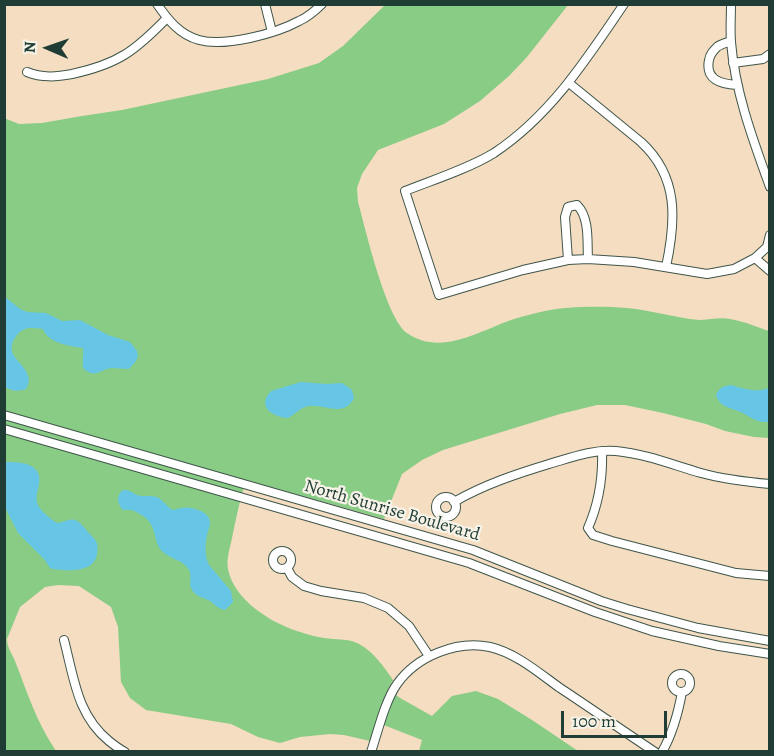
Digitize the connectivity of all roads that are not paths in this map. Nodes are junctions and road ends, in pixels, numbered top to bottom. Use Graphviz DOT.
graph roads {
  1 [pos="157,4"];
  2 [pos="265,4"];
  3 [pos="321,4"];
  4 [pos="624,4"];
  5 [pos="731,4"];
  6 [pos="167,18"];
  7 [pos="272,32"];
  8 [pos="731,41"];
  9 [pos="767,58"];
  10 [pos="734,63"];
  11 [pos="27,72"];
  12 [pos="569,83"];
  13 [pos="737,85"];
  14 [pos="770,187"];
  15 [pos="770,235"];
  16 [pos="768,248"];
  17 [pos="755,258"];
  18 [pos="588,259"];
  19 [pos="568,260"];
  20 [pos="666,267"];
  21 [pos="770,271"];
  22 [pos="4,415"];
  23 [pos="4,429"];
  24 [pos="602,451"];
  25 [pos="770,484"];
  26 [pos="454,502"];
  27 [pos="287,568"];
  28 [pos="770,576"];
  29 [pos="64,640"];
  30 [pos="770,641"];
  31 [pos="770,654"];
  32 [pos="429,656"];
  33 [pos="682,692"];
  34 [pos="120,751"];
  35 [pos="371,752"];
  36 [pos="655,752"];
  37 [pos="662,752"];
  1 -- 6 [label="street"];
  2 -- 7 [label="street"];
  3 -- 7 [label="street"];
  4 -- 12 [label="street"];
  5 -- 8 [label="street"];
  6 -- 7 [label="street"];
  6 -- 11 [label="street"];
  8 -- 10 [label="street"];
  8 -- 13 [label="street"];
  9 -- 10 [label="street"];
  10 -- 13 [label="street"];
  12 -- 19 [label="street"];
  12 -- 20 [label="street"];
  13 -- 14 [label="street"];
  15 -- 16 [label="street"];
  16 -- 17 [label="street"];
  17 -- 20 [label="street"];
  17 -- 21 [label="street"];
  18 -- 19 [label="street"];
  18 -- 19 [label="street"];
  18 -- 20 [label="street"];
  22 -- 30 [label="street, North Sunrise Boulevard"];
  23 -- 31 [label="street, North Sunrise Boulevard"];
  24 -- 25 [label="street"];
  24 -- 26 [label="street"];
  24 -- 28 [label="street"];
  27 -- 32 [label="street"];
  29 -- 34 [label="street"];
  32 -- 35 [label="street"];
  32 -- 36 [label="street"];
  33 -- 37 [label="street"];
}
